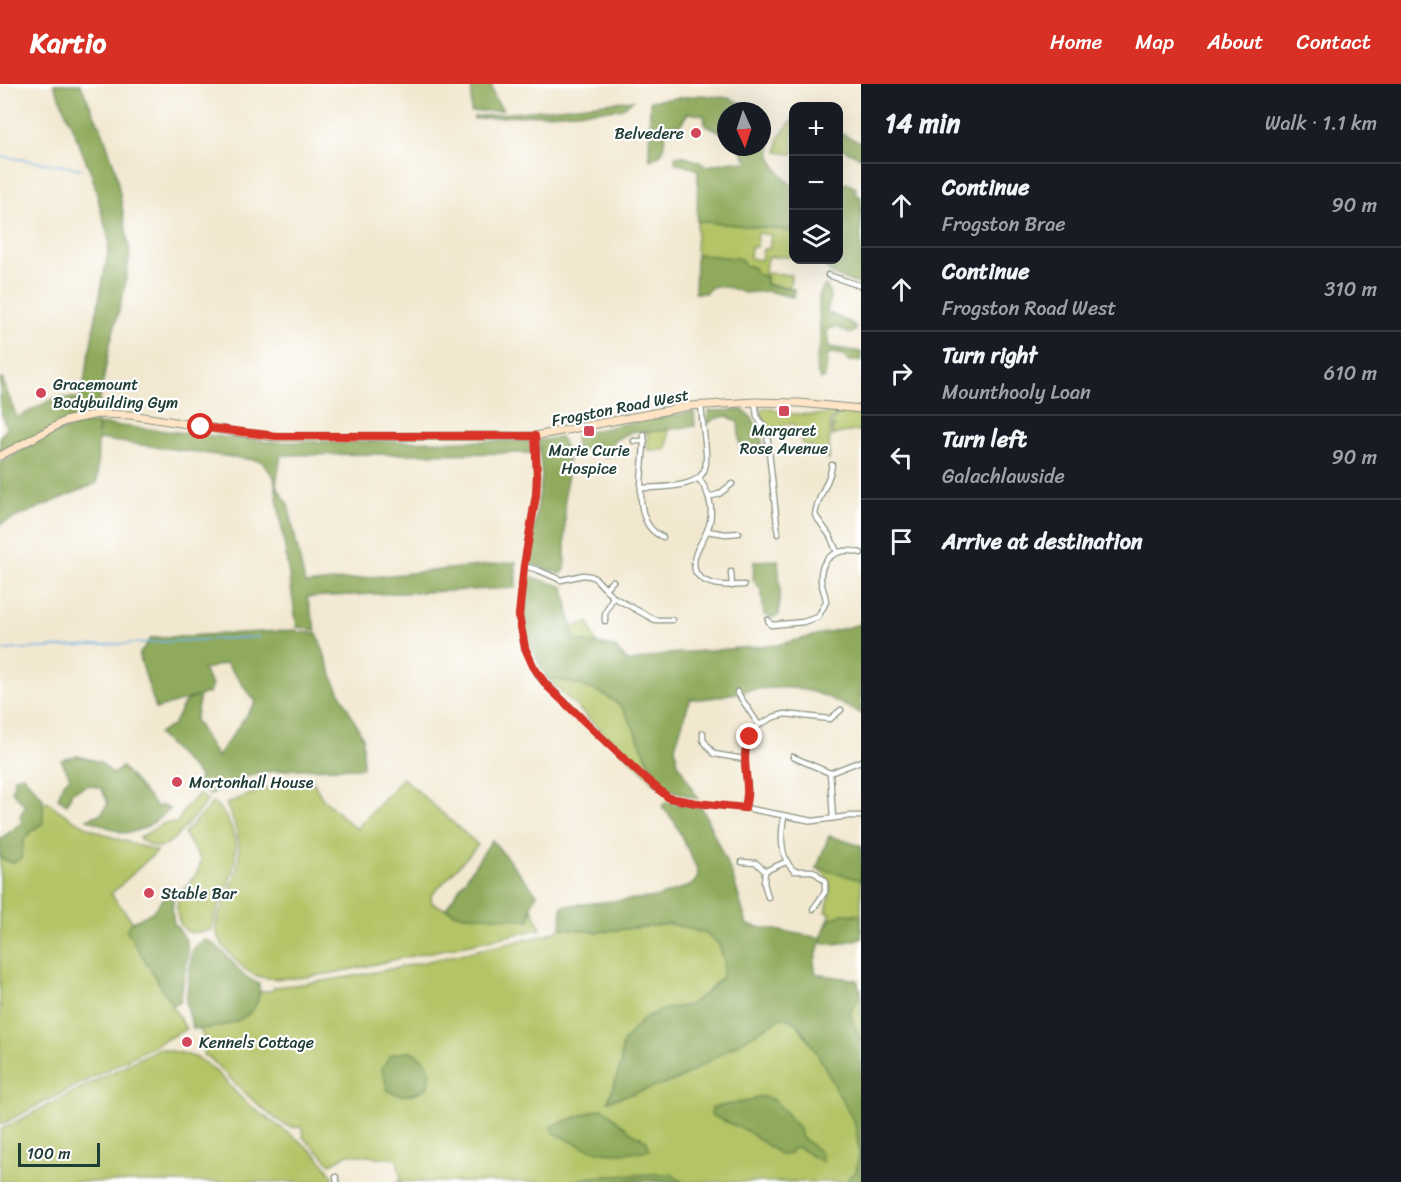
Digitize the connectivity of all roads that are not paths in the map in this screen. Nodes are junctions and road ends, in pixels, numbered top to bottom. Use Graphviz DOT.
graph roads {
  1 [pos="828,275"];
  2 [pos="861,286"];
  3 [pos="755,402"];
  4 [pos="701,405"];
  5 [pos="861,409"];
  6 [pos="644,434"];
  7 [pos="535,436"];
  8 [pos="634,441"];
  9 [pos="645,441"];
  10 [pos="0,456"];
  11 [pos="832,465"];
  12 [pos="699,479"];
  13 [pos="732,484"];
  14 [pos="642,488"];
  15 [pos="724,491"];
  16 [pos="728,496"];
  17 [pos="709,497"];
  18 [pos="707,531"];
  19 [pos="735,531"];
  20 [pos="654,533"];
  21 [pos="778,534"];
  22 [pos="663,537"];
  23 [pos="651,541"];
  24 [pos="837,552"];
  25 [pos="861,553"];
  26 [pos="524,566"];
  27 [pos="731,572"];
  28 [pos="613,581"];
  29 [pos="732,585"];
  30 [pos="744,585"];
  31 [pos="605,588"];
  32 [pos="613,597"];
  33 [pos="672,620"];
  34 [pos="768,620"];
  35 [pos="605,621"];
  36 [pos="655,621"];
  37 [pos="652,628"];
  38 [pos="736,692"];
  39 [pos="841,710"];
  40 [pos="759,725"];
  41 [pos="703,733"];
  42 [pos="792,757"];
  43 [pos="744,759"];
  44 [pos="861,761"];
  45 [pos="830,773"];
  46 [pos="745,808"];
  47 [pos="784,816"];
  48 [pos="861,816"];
  49 [pos="833,818"];
  50 [pos="742,862"];
  51 [pos="786,862"];
  52 [pos="765,871"];
  53 [pos="768,897"];
  54 [pos="813,909"];
  1 -- 2 [label="street"];
  3 -- 4 [label="main road, Frogston Road West"];
  3 -- 5 [label="main road, Frogston Road West"];
  3 -- 21 [label="street"];
  4 -- 7 [label="main road, Frogston Road West"];
  4 -- 12 [label="street"];
  6 -- 9 [label="street"];
  7 -- 10 [label="main road, Frogston Road West"];
  7 -- 26 [label="street"];
  8 -- 9 [label="street"];
  9 -- 14 [label="street"];
  11 -- 24 [label="street"];
  12 -- 14 [label="street"];
  12 -- 17 [label="street"];
  13 -- 15 [label="street"];
  14 -- 20 [label="street"];
  15 -- 16 [label="street"];
  15 -- 17 [label="street"];
  17 -- 18 [label="street"];
  18 -- 19 [label="street"];
  18 -- 29 [label="street"];
  20 -- 22 [label="street"];
  20 -- 23 [label="street"];
  24 -- 25 [label="street"];
  24 -- 34 [label="street"];
  26 -- 31 [label="street"];
  26 -- 46 [label="street"];
  27 -- 29 [label="street"];
  28 -- 31 [label="street"];
  29 -- 30 [label="street"];
  31 -- 32 [label="street"];
  32 -- 35 [label="street"];
  32 -- 36 [label="street"];
  33 -- 36 [label="street"];
  36 -- 37 [label="street"];
  38 -- 40 [label="street"];
  39 -- 40 [label="street"];
  40 -- 43 [label="street"];
  41 -- 43 [label="street"];
  42 -- 45 [label="street"];
  43 -- 46 [label="street"];
  44 -- 45 [label="street"];
  45 -- 49 [label="street"];
  46 -- 47 [label="street"];
  47 -- 49 [label="street"];
  47 -- 51 [label="street"];
  48 -- 49 [label="street"];
  50 -- 52 [label="street"];
  51 -- 52 [label="street"];
  51 -- 54 [label="street"];
  52 -- 53 [label="street"];
}
